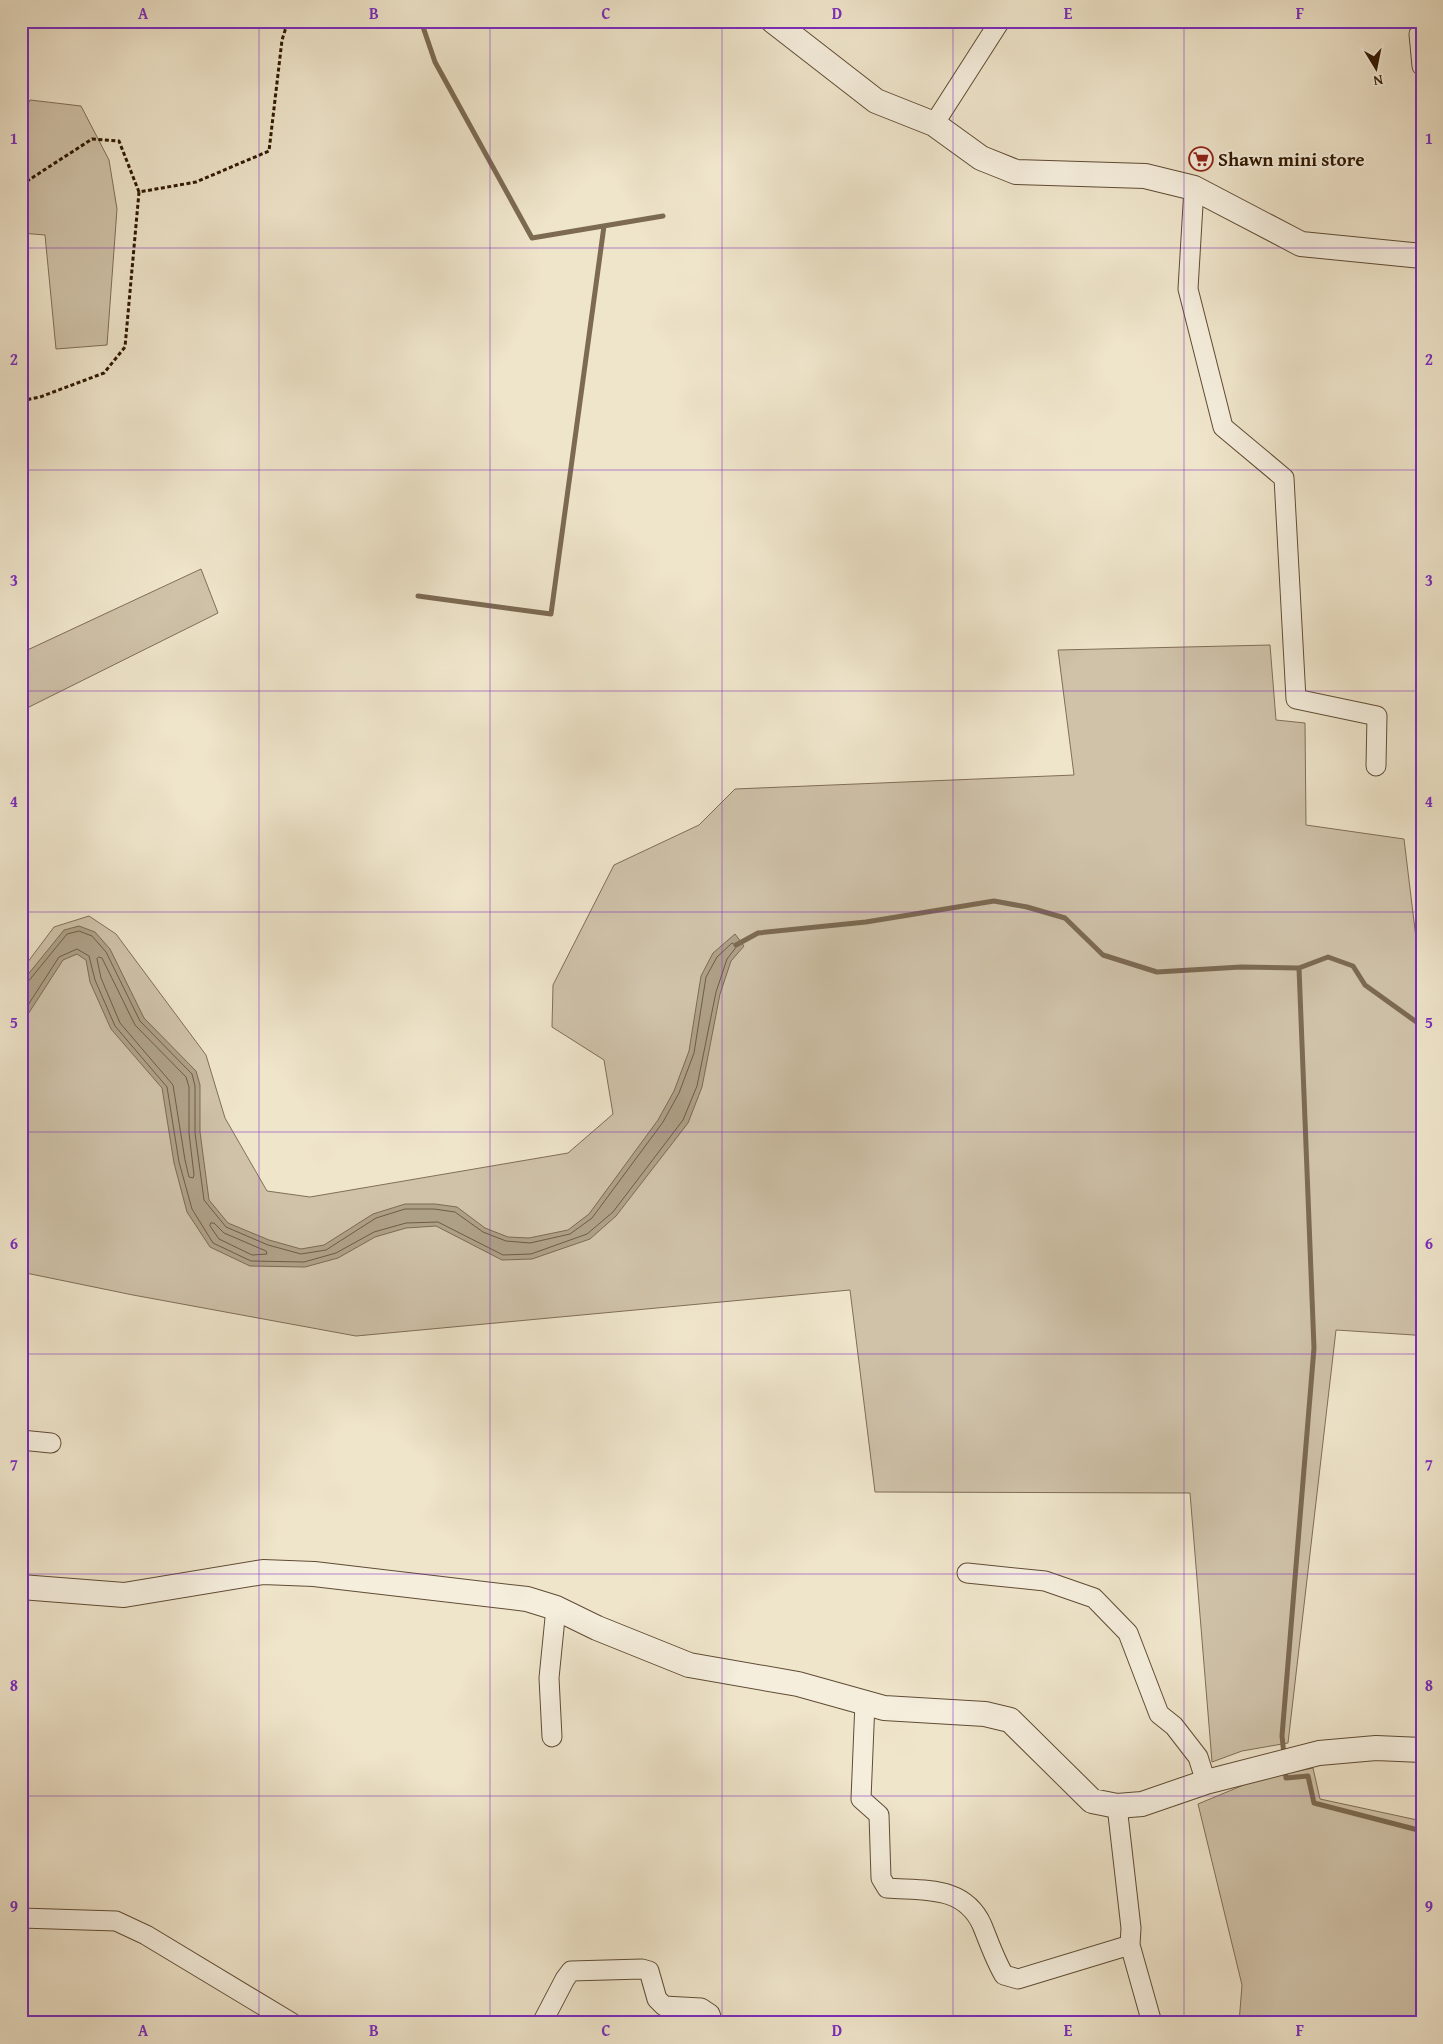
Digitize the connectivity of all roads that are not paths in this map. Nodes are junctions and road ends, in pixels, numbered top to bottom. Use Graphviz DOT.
graph roads {
  1 [pos="773,21"];
  2 [pos="1000,21"];
  3 [pos="1419,34"];
  4 [pos="1422,66"];
  5 [pos="934,124"];
  6 [pos="1194,188"];
  7 [pos="1422,256"];
  8 [pos="1376,766"];
  9 [pos="21,1440"];
  10 [pos="51,1443"];
  11 [pos="966,1573"];
  12 [pos="21,1587"];
  13 [pos="556,1608"];
  14 [pos="864,1702"];
  15 [pos="552,1737"];
  16 [pos="1422,1750"];
  17 [pos="1211,1780"];
  18 [pos="1117,1806"];
  19 [pos="21,1918"];
  20 [pos="1130,1945"];
  21 [pos="292,2023"];
  22 [pos="542,2023"];
  23 [pos="713,2023"];
  24 [pos="1152,2023"];
  1 -- 5 [label="street"];
  2 -- 5 [label="street"];
  3 -- 4 [label="street"];
  5 -- 6 [label="street"];
  6 -- 7 [label="street"];
  6 -- 8 [label="street"];
  9 -- 10 [label="street"];
  11 -- 17 [label="street"];
  12 -- 13 [label="street"];
  13 -- 14 [label="street"];
  13 -- 15 [label="street"];
  14 -- 18 [label="street"];
  14 -- 20 [label="street"];
  16 -- 17 [label="street"];
  17 -- 18 [label="street"];
  18 -- 20 [label="street"];
  19 -- 21 [label="street"];
  20 -- 24 [label="street"];
  22 -- 23 [label="street"];
}
